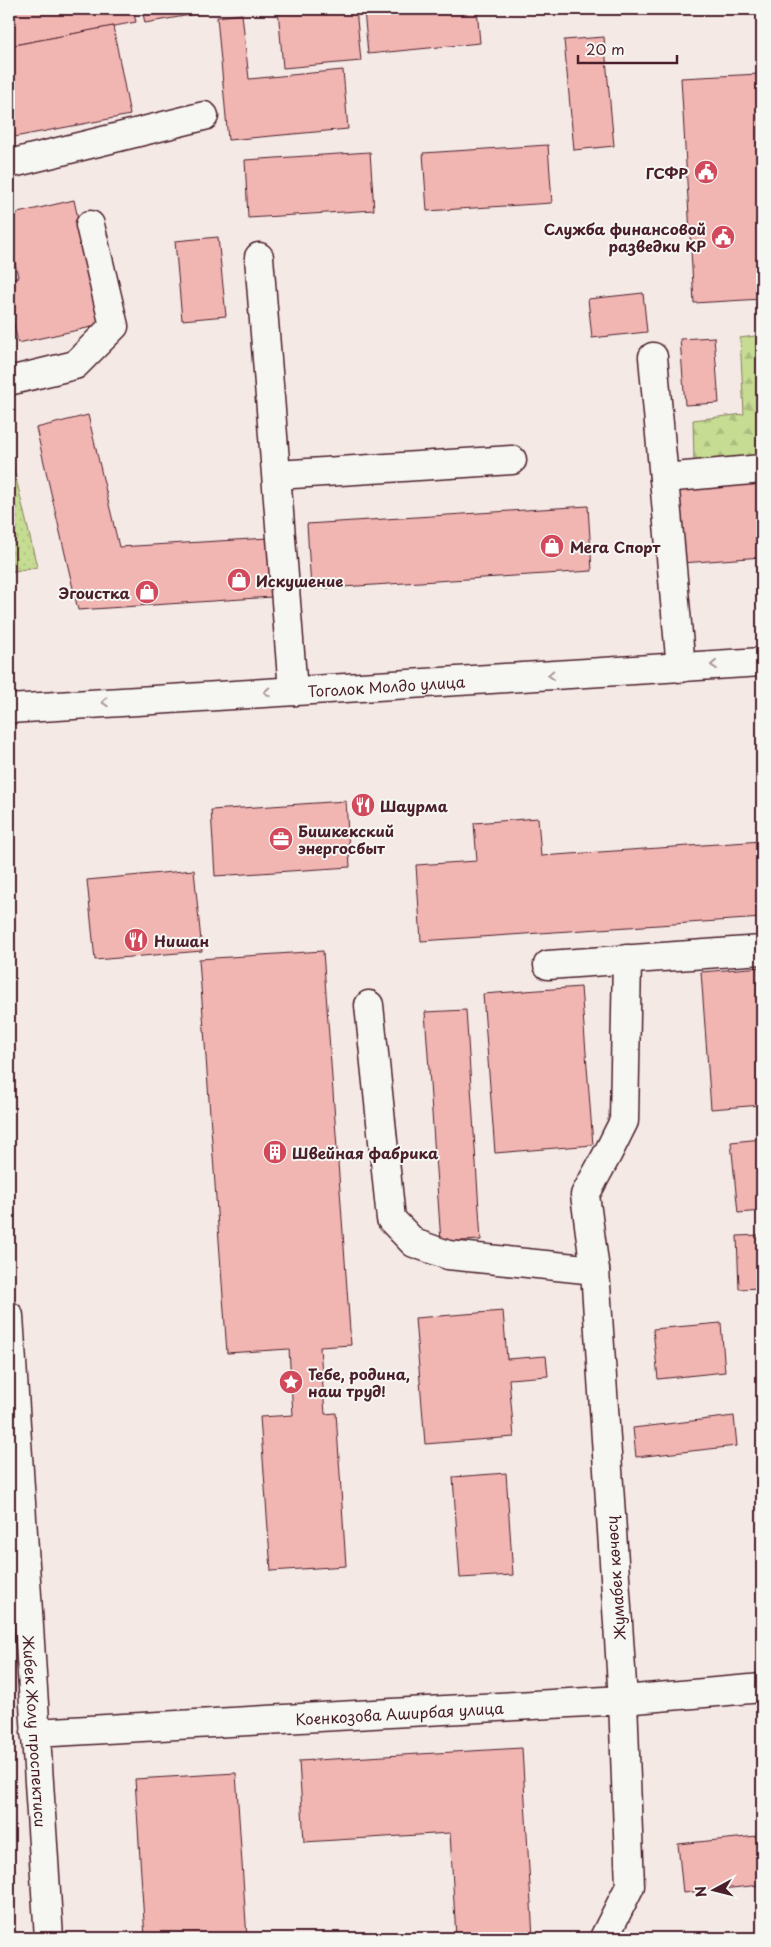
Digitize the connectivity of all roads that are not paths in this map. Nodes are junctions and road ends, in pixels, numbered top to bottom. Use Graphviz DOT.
graph roads {
  1 [pos="204,116"];
  2 [pos="9,164"];
  3 [pos="90,225"];
  4 [pos="259,257"];
  5 [pos="653,357"];
  6 [pos="9,381"];
  7 [pos="512,460"];
  8 [pos="762,469"];
  9 [pos="277,475"];
  10 [pos="664,478"];
  11 [pos="762,662"];
  12 [pos="681,668"];
  13 [pos="293,691"];
  14 [pos="9,709"];
  15 [pos="762,950"];
  16 [pos="627,959"];
  17 [pos="548,965"];
  18 [pos="369,1005"];
  19 [pos="595,1270"];
  20 [pos="9,1316"];
  21 [pos="762,1688"];
  22 [pos="623,1700"];
  23 [pos="35,1733"];
  24 [pos="48,1938"];
  25 [pos="604,1938"];
  1 -- 2 [label="street"];
  3 -- 6 [label="street"];
  4 -- 9 [label="street"];
  5 -- 10 [label="street"];
  7 -- 9 [label="street"];
  8 -- 10 [label="street"];
  9 -- 13 [label="street"];
  10 -- 12 [label="street"];
  11 -- 12 [label="street, Тоголок Молдо улица, one-way"];
  12 -- 13 [label="street, Тоголок Молдо улица, one-way"];
  13 -- 14 [label="street, Тоголок Молдо улица, one-way"];
  15 -- 16 [label="street"];
  16 -- 17 [label="street"];
  16 -- 19 [label="street, Жумабек көчөсү"];
  18 -- 19 [label="street"];
  19 -- 22 [label="street, Жумабек көчөсү"];
  20 -- 23 [label="street, Жибек Жолу проспектиси"];
  21 -- 22 [label="street, Коенкозова Аширбая улица"];
  22 -- 23 [label="street, Коенкозова Аширбая улица"];
  22 -- 25 [label="street, Жумабек көчөсү"];
  23 -- 24 [label="street, Жибек Жолу проспектиси"];
}
